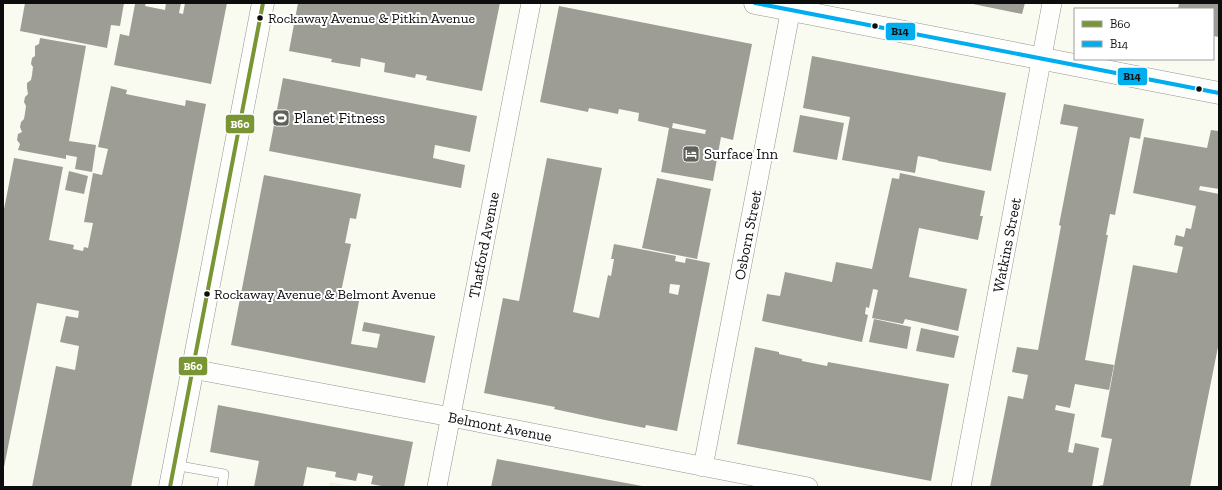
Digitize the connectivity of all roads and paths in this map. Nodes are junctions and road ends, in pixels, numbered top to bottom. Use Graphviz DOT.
graph roads {
  1 [pos="263,3"];
  2 [pos="531,3"];
  3 [pos="755,3"];
  4 [pos="1052,3"];
  5 [pos="792,6"];
  6 [pos="1042,58"];
  7 [pos="1219,93"];
  8 [pos="192,369"];
  9 [pos="451,417"];
  10 [pos="174,465"];
  11 [pos="703,467"];
  12 [pos="170,487"];
  13 [pos="222,487"];
  14 [pos="437,487"];
  15 [pos="808,487"];
  16 [pos="961,487"];
  1 -- 8 [label="street"];
  2 -- 9 [label="street, Thatford Avenue"];
  3 -- 5 [label="street"];
  4 -- 6 [label="street, Watkins Street"];
  5 -- 6 [label="street"];
  5 -- 11 [label="street, Osborn Street"];
  6 -- 7 [label="street"];
  6 -- 16 [label="street, Watkins Street"];
  8 -- 9 [label="street, Belmont Avenue"];
  8 -- 10 [label="street"];
  9 -- 11 [label="street, Belmont Avenue"];
  9 -- 14 [label="street, Thatford Avenue"];
  10 -- 12 [label="street"];
  10 -- 13 [label="lane"];
  11 -- 15 [label="street, Belmont Avenue"];
}
